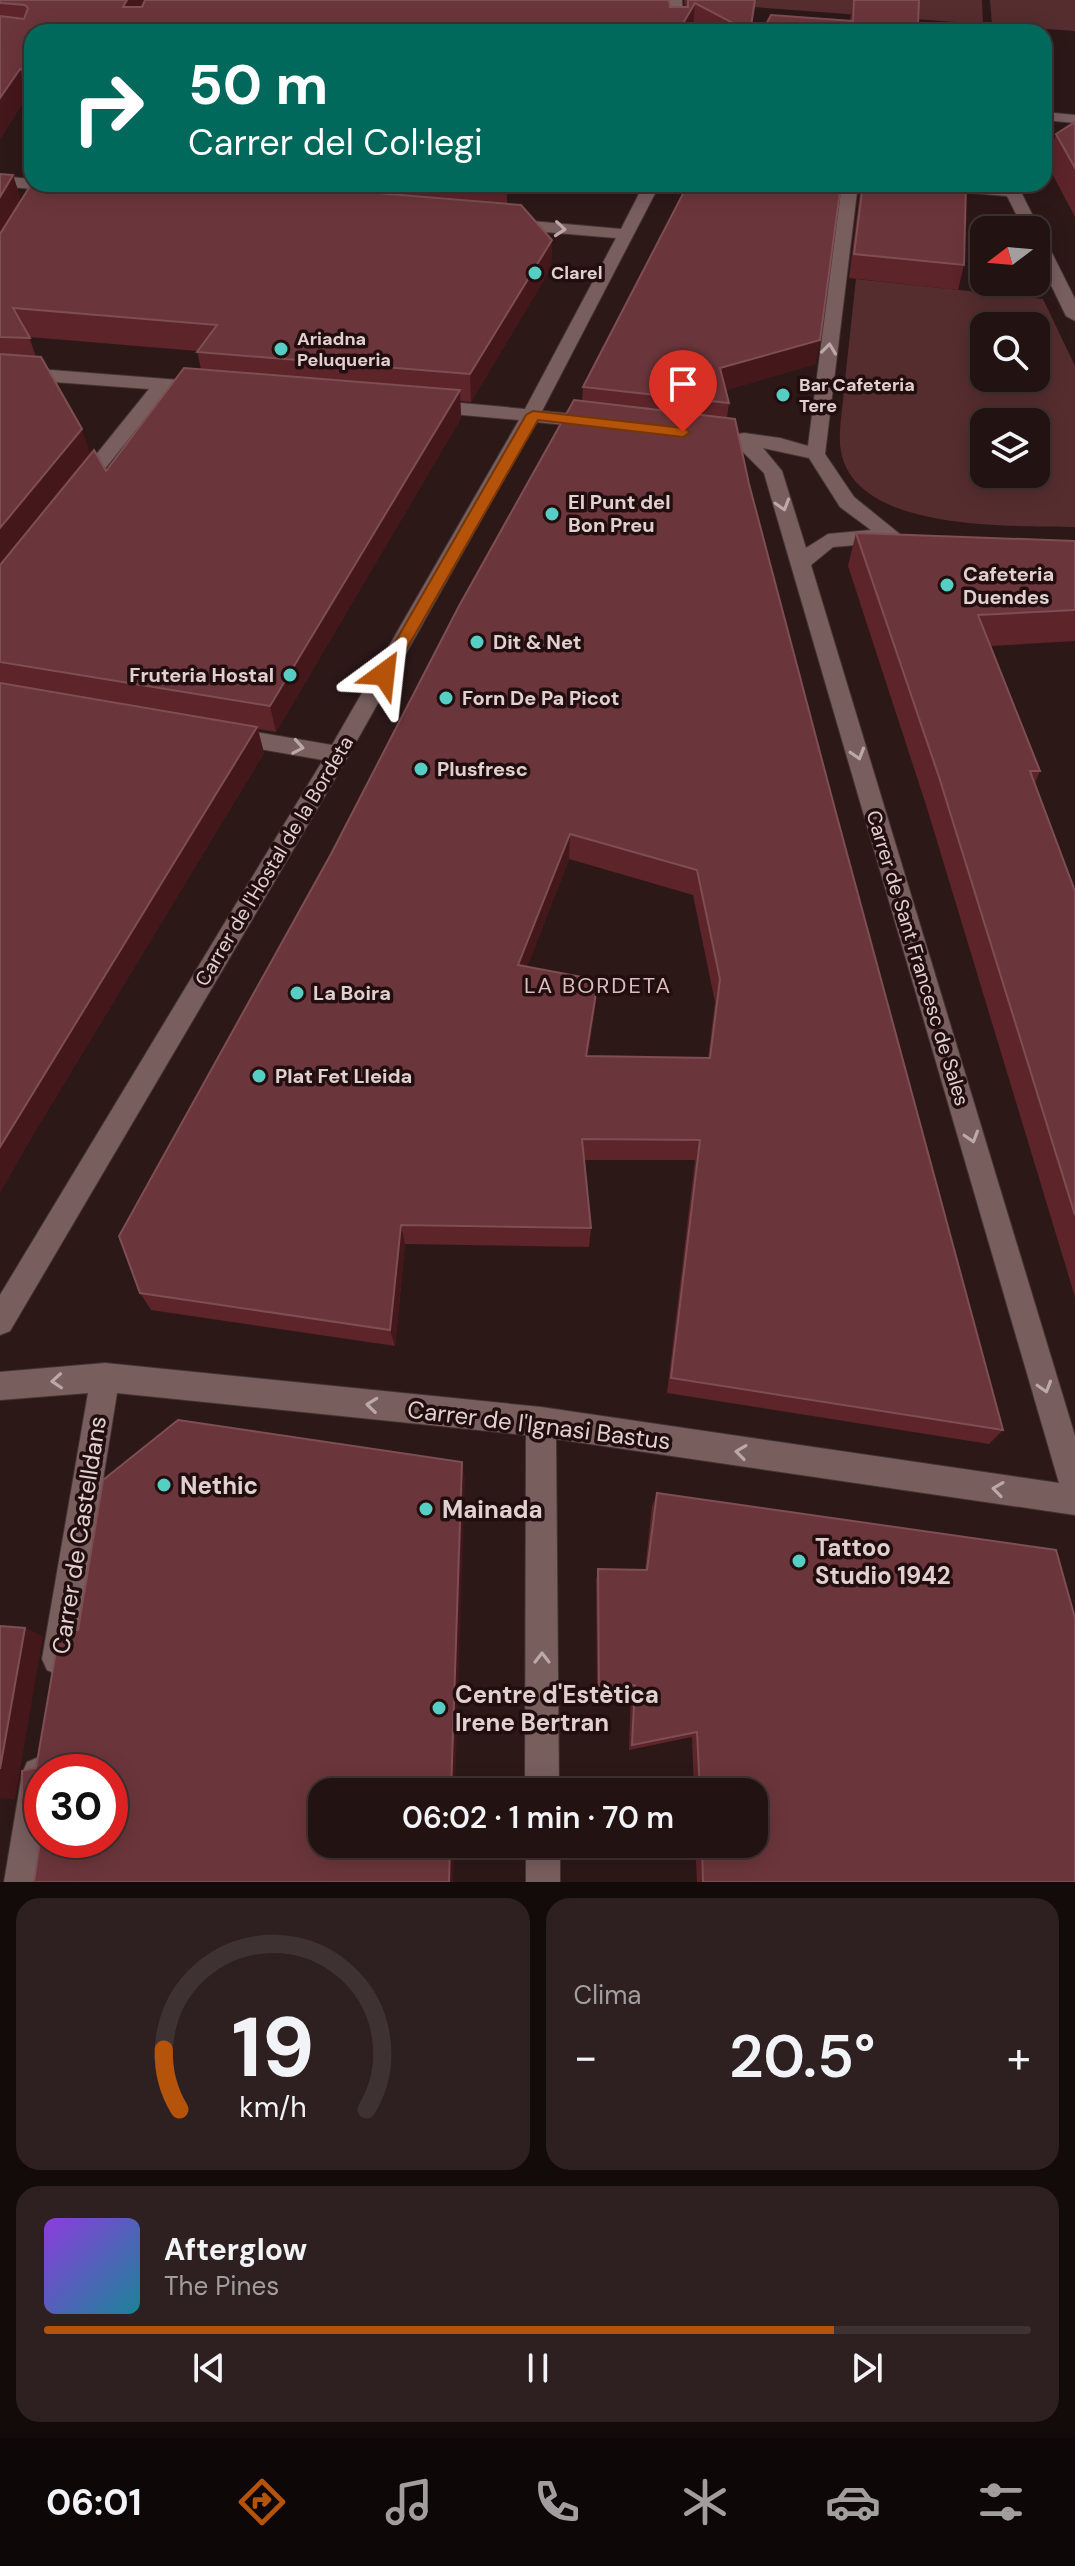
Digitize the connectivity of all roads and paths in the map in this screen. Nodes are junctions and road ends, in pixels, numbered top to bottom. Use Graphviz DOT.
graph roads {
  1 [pos="675,0"];
  2 [pos="676,24"];
  3 [pos="1052,117"];
  4 [pos="1075,119"];
  5 [pos="0,181"];
  6 [pos="24,185"];
  7 [pos="648,192"];
  8 [pos="849,192"];
  9 [pos="1013,192"];
  10 [pos="1025,216"];
  11 [pos="484,222"];
  12 [pos="626,234"];
  13 [pos="1050,265"];
  14 [pos="1075,316"];
  15 [pos="0,372"];
  16 [pos="163,384"];
  17 [pos="226,389"];
  18 [pos="416,405"];
  19 [pos="533,415"];
  20 [pos="606,424"];
  21 [pos="714,436"];
  22 [pos="744,439"];
  23 [pos="816,454"];
  24 [pos="67,504"];
  25 [pos="801,562"];
  26 [pos="210,733"];
  27 [pos="338,754"];
  28 [pos="0,1321"];
  29 [pos="105,1377"];
  30 [pos="0,1386"];
  31 [pos="541,1422"];
  32 [pos="1075,1485"];
  33 [pos="1075,1500"];
  34 [pos="52,1694"];
  35 [pos="45,1741"];
  36 [pos="542,1778"];
  37 [pos="543,1858"];
  38 [pos="21,1882"];
  39 [pos="543,1882"];
  1 -- 2 [label="street"];
  3 -- 4 [label="street"];
  5 -- 6 [label="street"];
  7 -- 12 [label="street, Carrer de l'Hostal de la Bordeta"];
  23 -- 8 [label="street, one-way"];
  9 -- 10 [label="street"];
  11 -- 12 [label="street, one-way"];
  12 -- 19 [label="street, Carrer de l'Hostal de la Bordeta"];
  13 -- 14 [label="street"];
  15 -- 16 [label="street"];
  16 -- 17 [label="street"];
  16 -- 24 [label="street"];
  18 -- 19 [label="street"];
  19 -- 20 [label="street"];
  19 -- 27 [label="street, Carrer de l'Hostal de la Bordeta"];
  21 -- 22 [label="street"];
  22 -- 23 [label="street"];
  22 -- 25 [label="street, Carrer de Sant Francesc de Sales, one-way"];
  23 -- 25 [label="street"];
  25 -- 32 [label="street, Carrer de Sant Francesc de Sales, one-way"];
  26 -- 27 [label="street, one-way"];
  27 -- 28 [label="street, Carrer de l'Hostal de la Bordeta"];
  29 -- 30 [label="street, Carrer de l'Ignasi Bastus, one-way"];
  31 -- 29 [label="street, Carrer de l'Ignasi Bastus, one-way"];
  29 -- 34 [label="street, Carrer de Castelldans"];
  33 -- 31 [label="street, Carrer de l'Ignasi Bastus, one-way"];
  36 -- 31 [label="street, one-way"];
  35 -- 38 [label="street"];
  37 -- 39 [label="street"];
}
